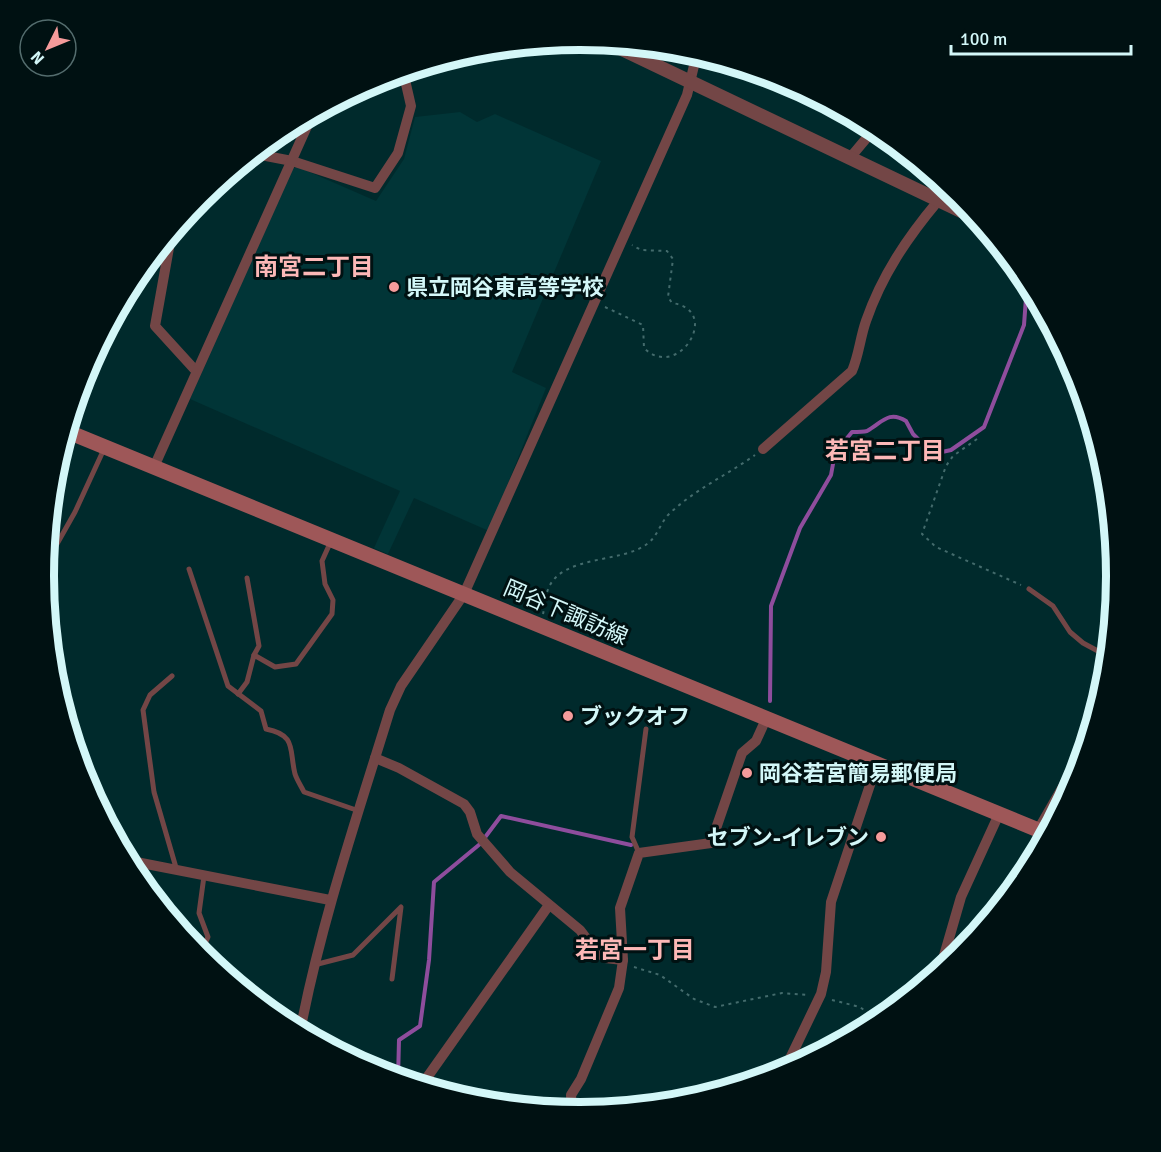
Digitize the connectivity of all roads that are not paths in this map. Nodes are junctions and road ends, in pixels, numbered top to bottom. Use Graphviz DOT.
graph roads {
  1 [pos="627,52"];
  2 [pos="695,63"];
  3 [pos="405,79"];
  4 [pos="691,84"];
  5 [pos="307,126"];
  6 [pos="869,135"];
  7 [pos="265,155"];
  8 [pos="849,159"];
  9 [pos="292,161"];
  10 [pos="938,201"];
  11 [pos="959,210"];
  12 [pos="169,248"];
  13 [pos="196,371"];
  14 [pos="74,434"];
  15 [pos="105,447"];
  16 [pos="763,448"];
  17 [pos="154,467"];
  18 [pos="332,540"];
  19 [pos="55,548"];
  20 [pos="189,569"];
  21 [pos="247,578"];
  22 [pos="1029,589"];
  23 [pos="464,594"];
  24 [pos="1101,653"];
  25 [pos="254,655"];
  26 [pos="172,676"];
  27 [pos="238,694"];
  28 [pos="766,718"];
  29 [pos="645,729"];
  30 [pos="375,758"];
  31 [pos="878,764"];
  32 [pos="359,811"];
  33 [pos="999,814"];
  34 [pos="1041,831"];
  35 [pos="639,854"];
  36 [pos="139,863"];
  37 [pos="177,871"];
  38 [pos="204,876"];
  39 [pos="330,900"];
  40 [pos="549,905"];
  41 [pos="205,944"];
  42 [pos="944,957"];
  43 [pos="623,962"];
  44 [pos="313,965"];
  45 [pos="392,979"];
  46 [pos="302,1023"];
  47 [pos="790,1058"];
  48 [pos="426,1079"];
  49 [pos="572,1102"];
  1 -- 4 [label="street"];
  2 -- 4 [label="street"];
  3 -- 9 [label="street"];
  4 -- 8 [label="street"];
  4 -- 23 [label="street"];
  5 -- 9 [label="street"];
  6 -- 8 [label="street"];
  7 -- 9 [label="street"];
  8 -- 10 [label="street"];
  9 -- 13 [label="street"];
  10 -- 11 [label="street"];
  10 -- 16 [label="street"];
  12 -- 13 [label="street"];
  13 -- 17 [label="street"];
  14 -- 15 [label="main road, 岡谷下諏訪線"];
  15 -- 17 [label="main road, 岡谷下諏訪線"];
  15 -- 19 [label="lane"];
  17 -- 18 [label="main road, 岡谷下諏訪線"];
  18 -- 23 [label="main road, 岡谷下諏訪線"];
  18 -- 25 [label="lane"];
  20 -- 27 [label="lane"];
  21 -- 25 [label="lane"];
  22 -- 24 [label="lane"];
  23 -- 28 [label="main road, 岡谷下諏訪線"];
  23 -- 30 [label="street"];
  25 -- 27 [label="lane"];
  26 -- 37 [label="lane"];
  27 -- 32 [label="lane"];
  28 -- 31 [label="main road, 岡谷下諏訪線"];
  28 -- 35 [label="street"];
  29 -- 35 [label="lane"];
  30 -- 32 [label="street"];
  30 -- 40 [label="street"];
  31 -- 33 [label="main road, 岡谷下諏訪線"];
  31 -- 47 [label="street"];
  32 -- 39 [label="street"];
  33 -- 34 [label="main road, 岡谷下諏訪線"];
  33 -- 42 [label="street"];
  35 -- 43 [label="street"];
  36 -- 37 [label="street"];
  37 -- 38 [label="street"];
  38 -- 39 [label="street"];
  38 -- 41 [label="lane"];
  39 -- 44 [label="street"];
  40 -- 43 [label="street"];
  40 -- 48 [label="street"];
  43 -- 49 [label="street"];
  44 -- 45 [label="lane"];
  44 -- 46 [label="street"];
}
